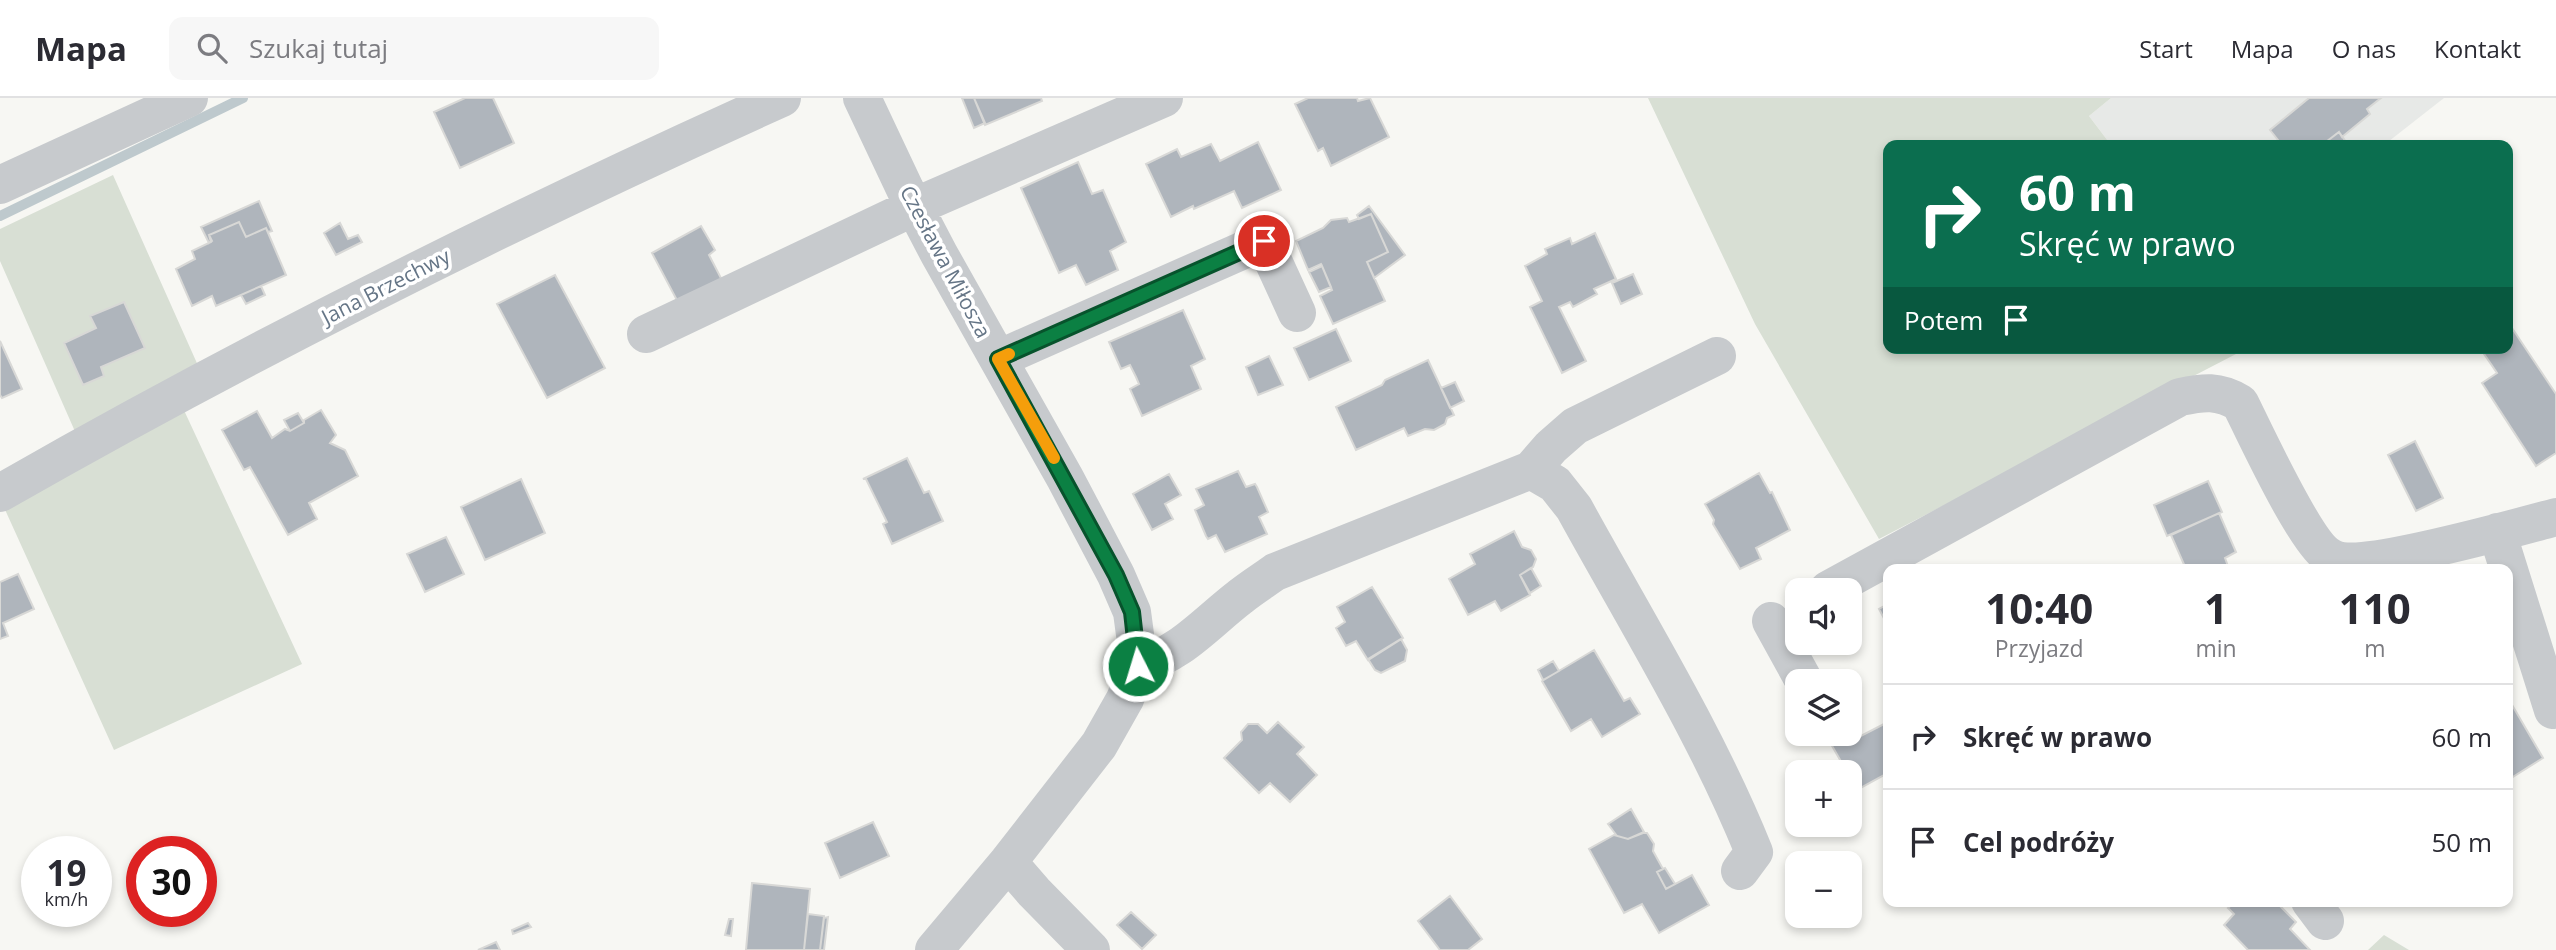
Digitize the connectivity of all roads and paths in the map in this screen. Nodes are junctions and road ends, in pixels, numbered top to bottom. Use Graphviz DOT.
graph roads {
  1 [pos="189,98"];
  2 [pos="782,98"];
  3 [pos="862,98"];
  4 [pos="1164,98"];
  5 [pos="0,185"];
  6 [pos="914,207"];
  7 [pos="1297,313"];
  8 [pos="646,334"];
  9 [pos="1717,356"];
  10 [pos="998,359"];
  11 [pos="1531,470"];
  12 [pos="0,493"];
  13 [pos="2556,517"];
  14 [pos="2487,534"];
  15 [pos="1907,558"];
  16 [pos="2423,564"];
  17 [pos="2498,564"];
  18 [pos="1883,568"];
  19 [pos="1858,578"];
  20 [pos="2513,603"];
  21 [pos="1774,620"];
  22 [pos="1138,666"];
  23 [pos="1798,669"];
  24 [pos="2553,710"];
  25 [pos="1008,862"];
  26 [pos="1740,871"];
  27 [pos="934,950"];
  28 [pos="1091,950"];
  1 -- 5 [label="street"];
  2 -- 12 [label="street, Jana Brzechwy"];
  3 -- 6 [label="street, Czesława Miłosza"];
  4 -- 6 [label="street"];
  6 -- 8 [label="street"];
  6 -- 10 [label="street, Czesława Miłosza"];
  7 -- 10 [label="street"];
  9 -- 11 [label="street"];
  10 -- 22 [label="street, Czesława Miłosza"];
  11 -- 22 [label="street"];
  11 -- 26 [label="street"];
  13 -- 14 [label="street"];
  14 -- 15 [label="street"];
  14 -- 16 [label="street"];
  14 -- 17 [label="street"];
  18 -- 19 [label="street"];
  20 -- 24 [label="street"];
  21 -- 23 [label="street"];
  22 -- 25 [label="street, Czesława Miłosza"];
  25 -- 27 [label="street, Czesława Miłosza"];
  25 -- 28 [label="street"];
}
